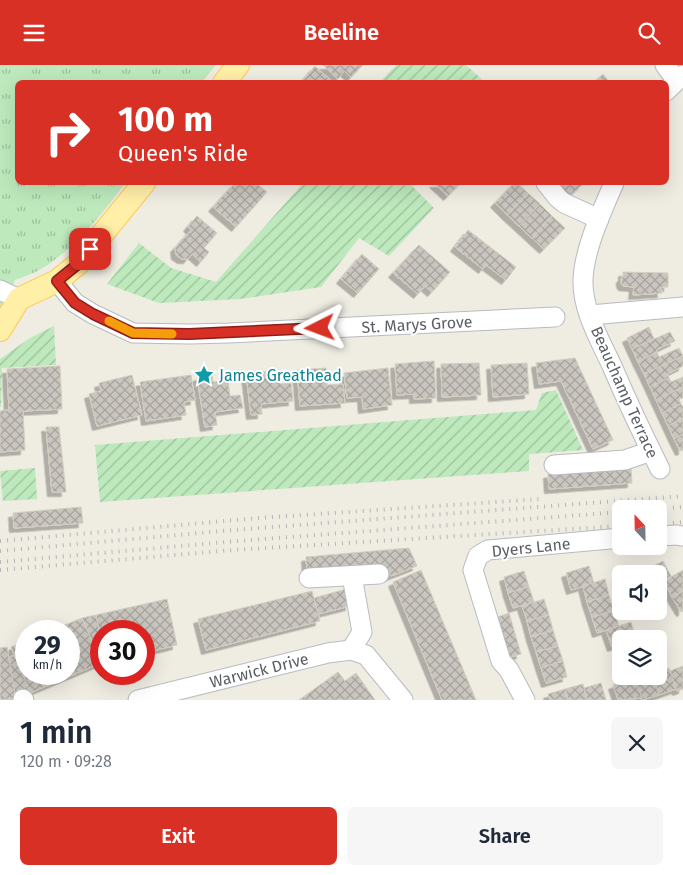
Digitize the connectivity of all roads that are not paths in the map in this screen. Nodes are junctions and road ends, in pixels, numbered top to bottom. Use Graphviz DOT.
graph roads {
  1 [pos="238,65"];
  2 [pos="665,65"];
  3 [pos="226,80"];
  4 [pos="675,82"];
  5 [pos="142,185"];
  6 [pos="548,185"];
  7 [pos="613,185"];
  8 [pos="599,219"];
  9 [pos="57,281"];
  10 [pos="10,294"];
  11 [pos="683,307"];
  12 [pos="590,315"];
  13 [pos="555,317"];
  14 [pos="0,330"];
  15 [pos="651,451"];
  16 [pos="554,465"];
  17 [pos="660,469"];
  18 [pos="668,535"];
  19 [pos="683,537"];
  20 [pos="612,539"];
  21 [pos="379,574"];
  22 [pos="352,576"];
  23 [pos="309,578"];
  24 [pos="351,650"];
  25 [pos="143,699"];
  26 [pos="403,700"];
  27 [pos="525,700"];
  1 -- 3 [label="main road"];
  2 -- 4 [label="street"];
  5 -- 9 [label="main road"];
  6 -- 8 [label="street"];
  7 -- 8 [label="street, Beauchamp Terrace"];
  8 -- 12 [label="street, Beauchamp Terrace"];
  9 -- 10 [label="main road"];
  9 -- 13 [label="street, St. Marys Grove"];
  10 -- 14 [label="main road"];
  11 -- 12 [label="street"];
  12 -- 15 [label="street, Beauchamp Terrace"];
  15 -- 16 [label="street"];
  15 -- 17 [label="street, Beauchamp Terrace"];
  18 -- 19 [label="street"];
  20 -- 27 [label="street, Dyers Lane"];
  21 -- 22 [label="street"];
  22 -- 23 [label="street"];
  22 -- 24 [label="street"];
  24 -- 25 [label="street, Warwick Drive"];
  24 -- 26 [label="street"];
}
